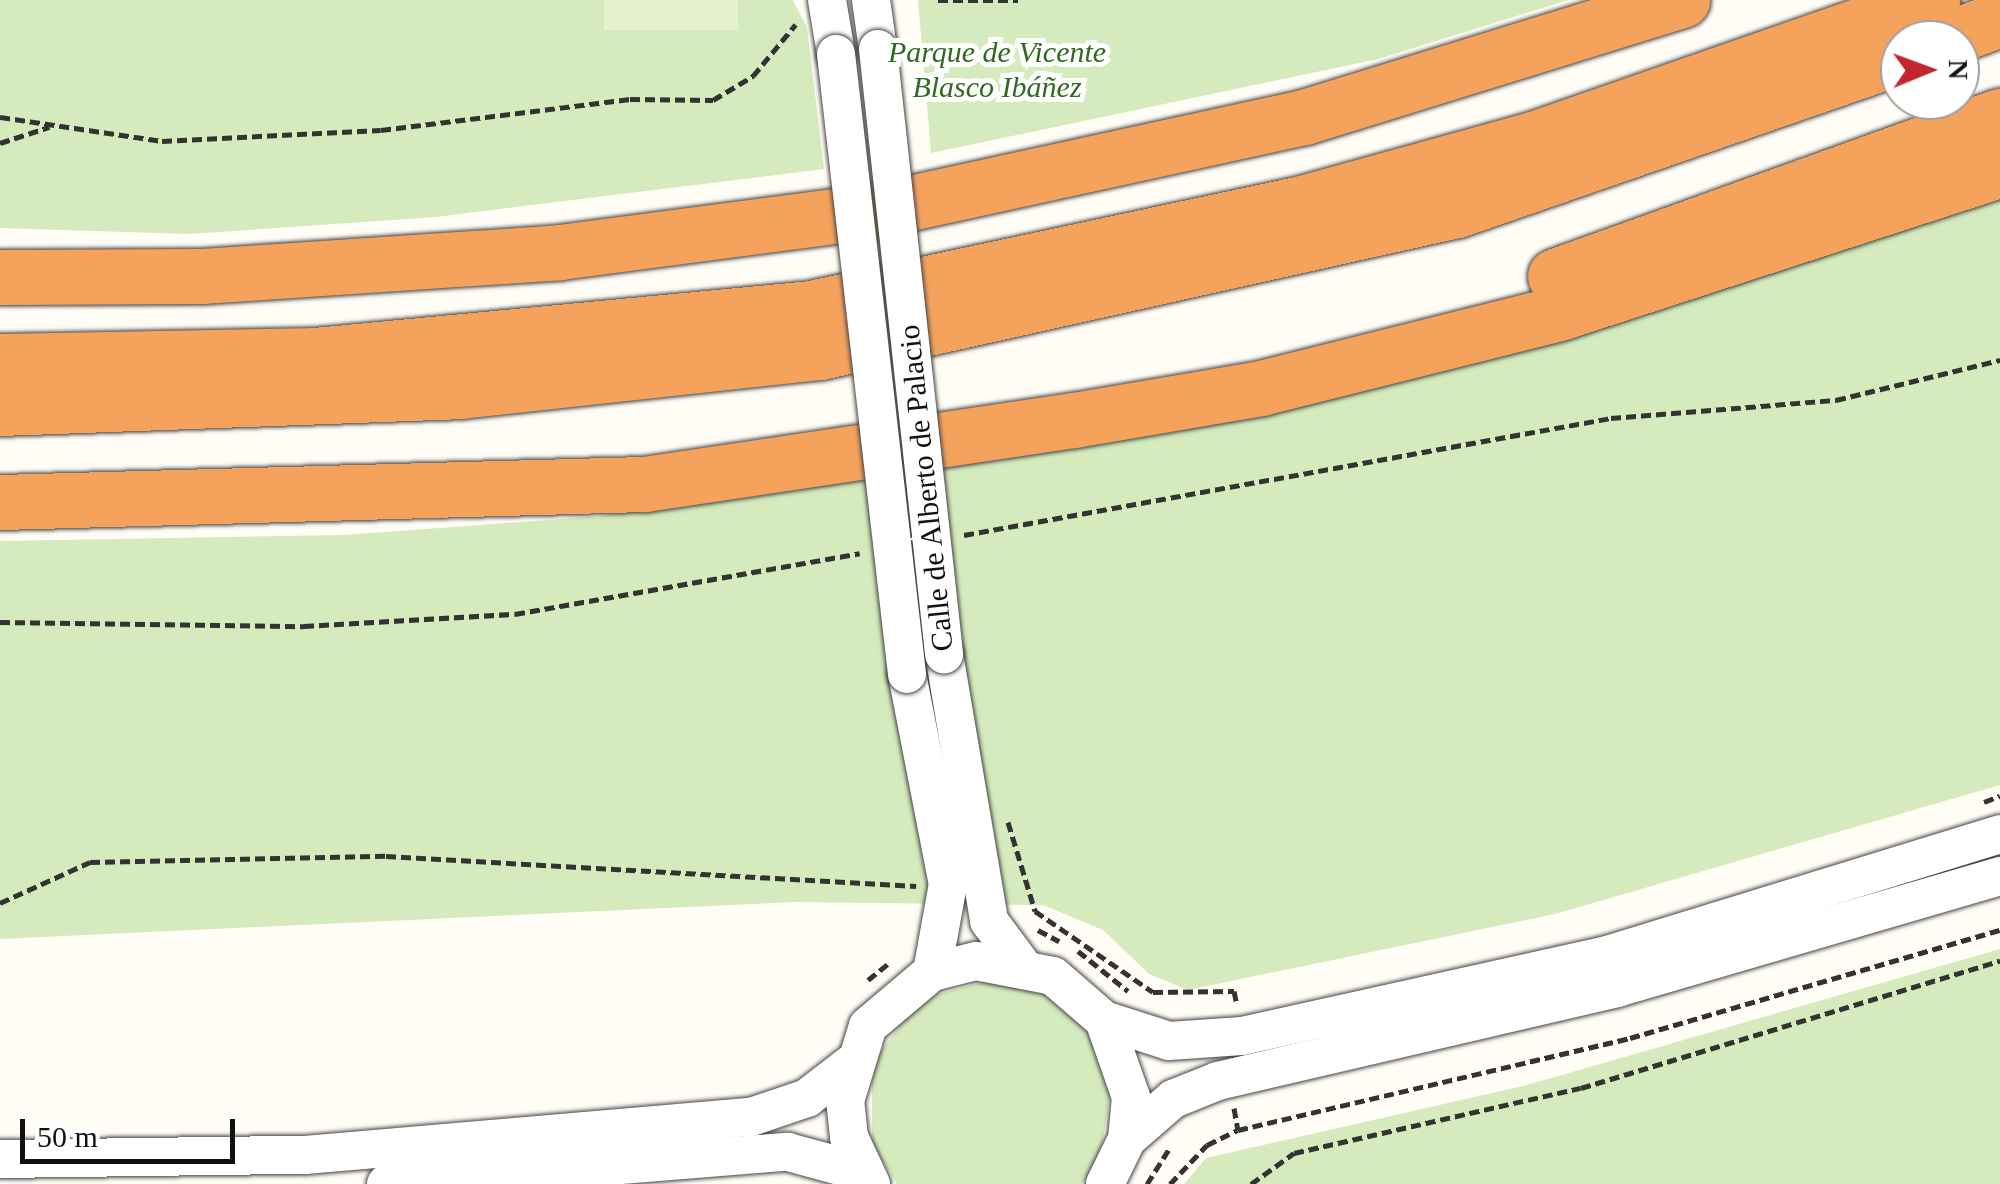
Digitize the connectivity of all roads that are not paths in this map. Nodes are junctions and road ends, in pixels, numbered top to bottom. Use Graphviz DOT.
graph roads {
  1 [pos="1682,0"];
  2 [pos="1933,0"];
  3 [pos="874,23"];
  4 [pos="824,26"];
  5 [pos="1880,64"];
  6 [pos="2000,116"];
  7 [pos="2000,170"];
  8 [pos="0,277"];
  9 [pos="0,361"];
  10 [pos="0,408"];
  11 [pos="458,486"];
  12 [pos="0,502"];
  13 [pos="2000,834"];
  14 [pos="2000,876"];
  15 [pos="1021,964"];
  16 [pos="915,965"];
  17 [pos="1104,1020"];
  18 [pos="851,1064"];
  19 [pos="1126,1139"];
  20 [pos="0,1160"];
  21 [pos="867,1178"];
  22 [pos="386,1184"];
  23 [pos="1106,1184"];
  1 -- 8 [label="highway"];
  2 -- 9 [label="highway"];
  3 -- 15 [label="street, Calle de Alberto de Palacio, bridge"];
  4 -- 16 [label="street, Calle de Alberto de Palacio, bridge"];
  5 -- 10 [label="highway"];
  6 -- 11 [label="highway"];
  7 -- 11 [label="highway"];
  11 -- 12 [label="highway"];
  13 -- 17 [label="street"];
  14 -- 19 [label="street"];
  15 -- 16 [label="street"];
  15 -- 17 [label="street"];
  16 -- 18 [label="street"];
  17 -- 19 [label="street"];
  18 -- 20 [label="street"];
  18 -- 21 [label="street"];
  19 -- 23 [label="street"];
  21 -- 22 [label="street"];
}
